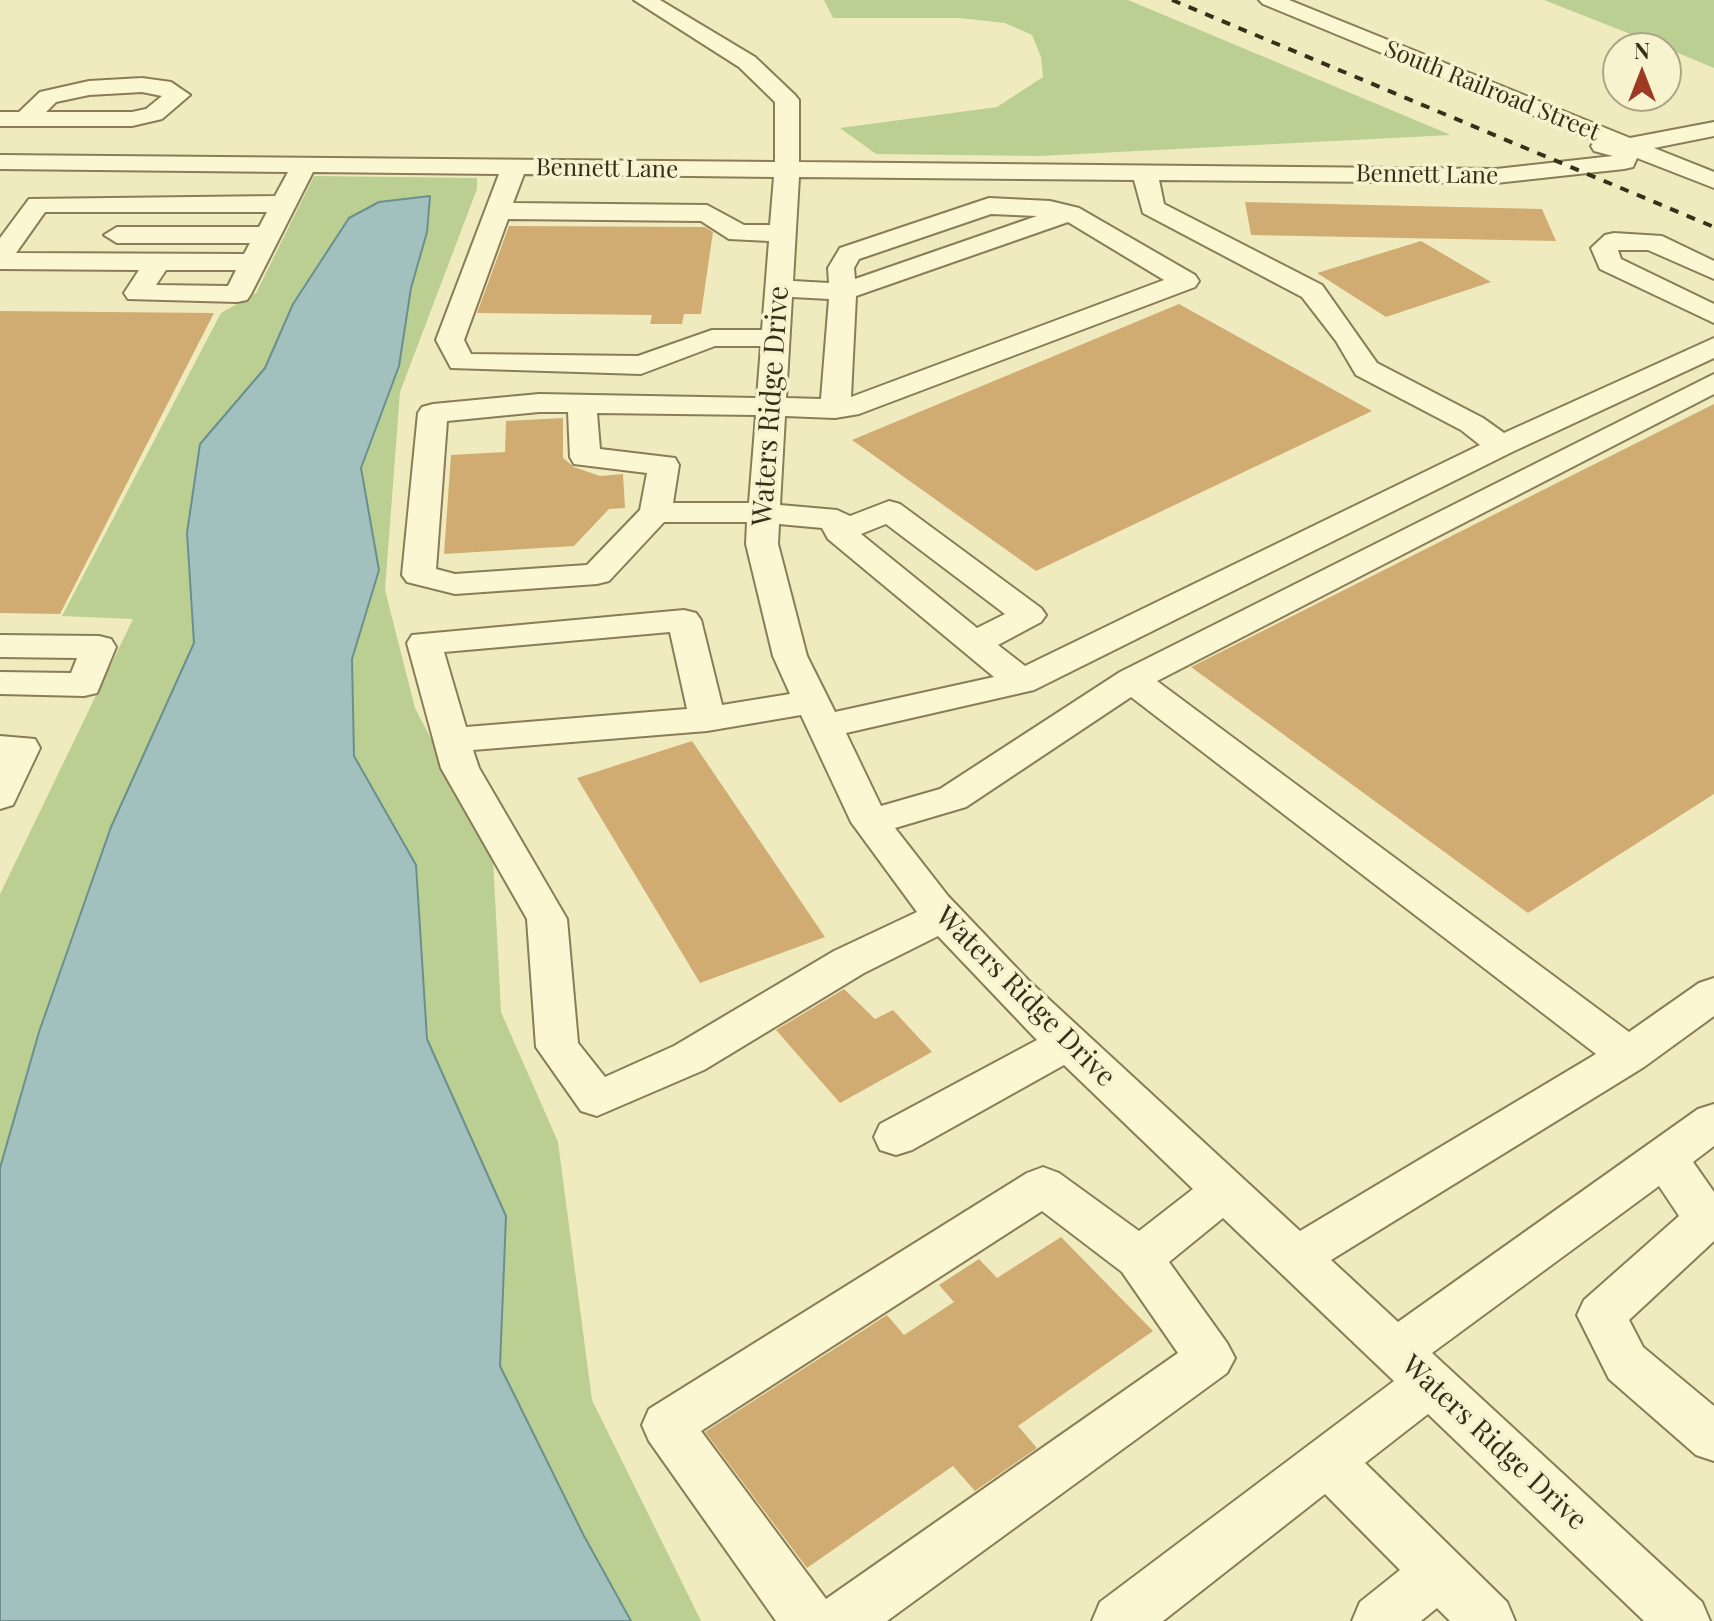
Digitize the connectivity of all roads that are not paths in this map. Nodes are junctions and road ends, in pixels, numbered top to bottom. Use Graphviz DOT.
graph roads {
  1 [pos="645,0"];
  2 [pos="1270,0"];
  3 [pos="26,118"];
  4 [pos="0,119"];
  5 [pos="1714,129"];
  6 [pos="1627,146"];
  7 [pos="2,165"];
  8 [pos="304,166"];
  9 [pos="514,168"];
  10 [pos="787,171"];
  11 [pos="1145,172"];
  12 [pos="1714,181"];
  13 [pos="284,204"];
  14 [pos="496,211"];
  15 [pos="783,233"];
  16 [pos="267,235"];
  17 [pos="5,251"];
  18 [pos="157,262"];
  19 [pos="253,262"];
  20 [pos="1714,271"];
  21 [pos="779,288"];
  22 [pos="843,292"];
  23 [pos="1714,315"];
  24 [pos="776,338"];
  25 [pos="1714,347"];
  26 [pos="1714,383"];
  27 [pos="582,404"];
  28 [pos="770,409"];
  29 [pos="835,409"];
  30 [pos="1501,446"];
  31 [pos="655,512"];
  32 [pos="764,513"];
  33 [pos="839,532"];
  34 [pos="974,643"];
  35 [pos="0,646"];
  36 [pos="1132,680"];
  37 [pos="1022,682"];
  38 [pos="0,683"];
  39 [pos="816,715"];
  40 [pos="707,719"];
  41 [pos="452,740"];
  42 [pos="0,748"];
  43 [pos="0,796"];
  44 [pos="870,822"];
  45 [pos="943,916"];
  46 [pos="1714,994"];
  47 [pos="1068,1043"];
  48 [pos="1629,1055"];
  49 [pos="1714,1122"];
  50 [pos="896,1137"];
  51 [pos="1666,1160"];
  52 [pos="1225,1190"];
  53 [pos="1296,1257"];
  54 [pos="1139,1258"];
  55 [pos="1413,1367"];
  56 [pos="1714,1438"];
  57 [pos="1327,1461"];
  58 [pos="1439,1572"];
  59 [pos="809,1621"];
  60 [pos="841,1621"];
  61 [pos="1119,1621"];
  62 [pos="1379,1621"];
  63 [pos="1488,1621"];
  64 [pos="1683,1621"];
  1 -- 10 [label="street, Waters Ridge Drive"];
  2 -- 6 [label="street, South Railroad Street"];
  3 -- 3 [label="street"];
  3 -- 4 [label="street"];
  5 -- 6 [label="street, Bennett Lane"];
  6 -- 11 [label="street, Bennett Lane"];
  6 -- 12 [label="street, South Railroad Street"];
  7 -- 8 [label="street, Bennett Lane"];
  8 -- 9 [label="street, Bennett Lane"];
  8 -- 13 [label="street"];
  9 -- 10 [label="street, Bennett Lane"];
  9 -- 14 [label="street"];
  10 -- 11 [label="street, Bennett Lane"];
  10 -- 15 [label="street, Waters Ridge Drive"];
  11 -- 30 [label="street"];
  13 -- 16 [label="street"];
  13 -- 17 [label="street"];
  14 -- 15 [label="street"];
  14 -- 24 [label="street"];
  15 -- 21 [label="street, Waters Ridge Drive"];
  16 -- 17 [label="street"];
  16 -- 19 [label="street"];
  17 -- 18 [label="street"];
  18 -- 19 [label="street"];
  18 -- 19 [label="street"];
  20 -- 23 [label="street"];
  21 -- 22 [label="street"];
  21 -- 24 [label="street, Waters Ridge Drive"];
  22 -- 29 [label="street"];
  22 -- 29 [label="street"];
  24 -- 28 [label="street, Waters Ridge Drive"];
  25 -- 30 [label="street"];
  26 -- 36 [label="street"];
  27 -- 28 [label="street"];
  27 -- 31 [label="street"];
  27 -- 31 [label="street"];
  28 -- 29 [label="street"];
  28 -- 32 [label="street, Waters Ridge Drive"];
  30 -- 37 [label="street"];
  31 -- 32 [label="street"];
  32 -- 33 [label="street"];
  32 -- 39 [label="street, Waters Ridge Drive"];
  33 -- 34 [label="street"];
  33 -- 34 [label="street"];
  34 -- 37 [label="street"];
  35 -- 38 [label="street"];
  36 -- 44 [label="street"];
  36 -- 48 [label="street"];
  37 -- 39 [label="street"];
  39 -- 40 [label="street"];
  39 -- 44 [label="street, Waters Ridge Drive"];
  40 -- 41 [label="street"];
  40 -- 41 [label="street"];
  41 -- 45 [label="street"];
  42 -- 43 [label="street"];
  44 -- 45 [label="street, Waters Ridge Drive"];
  45 -- 47 [label="street, Waters Ridge Drive"];
  46 -- 48 [label="street"];
  47 -- 50 [label="street"];
  47 -- 52 [label="street, Waters Ridge Drive"];
  48 -- 53 [label="street"];
  49 -- 51 [label="street"];
  51 -- 55 [label="street"];
  51 -- 56 [label="street"];
  52 -- 53 [label="street, Waters Ridge Drive"];
  52 -- 54 [label="street"];
  53 -- 55 [label="street, Waters Ridge Drive"];
  54 -- 59 [label="street"];
  54 -- 60 [label="street"];
  55 -- 57 [label="street"];
  55 -- 64 [label="street, Waters Ridge Drive"];
  57 -- 58 [label="street"];
  57 -- 61 [label="street"];
  58 -- 62 [label="street"];
  58 -- 63 [label="street"];
}
